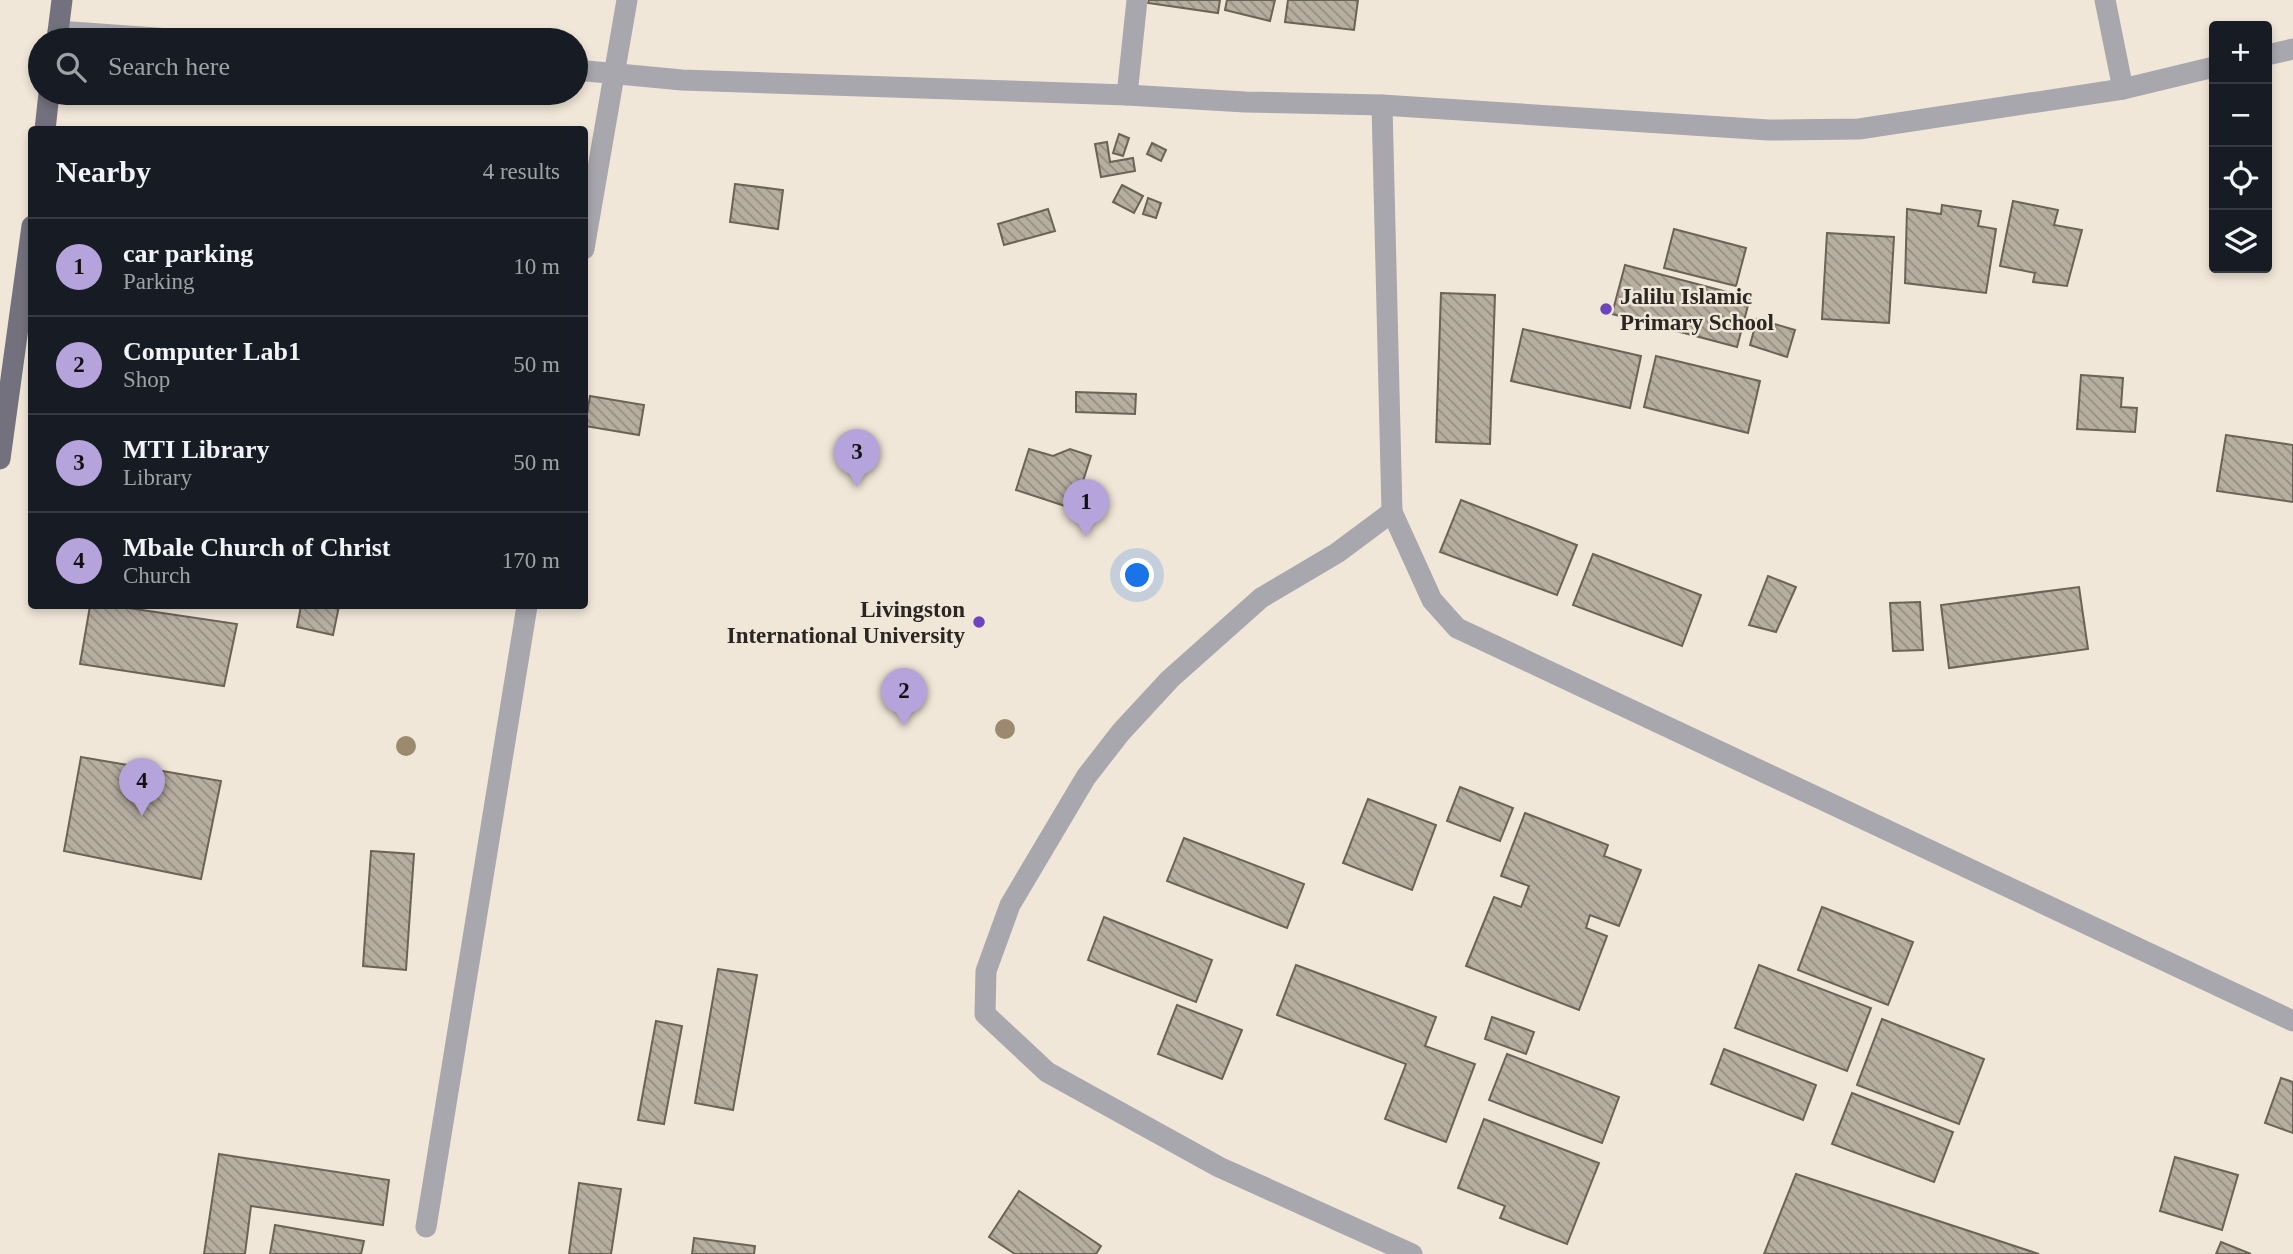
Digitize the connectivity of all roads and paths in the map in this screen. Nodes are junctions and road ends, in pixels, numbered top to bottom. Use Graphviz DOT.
graph roads {
  1 [pos="62,0"];
  2 [pos="627,0"];
  3 [pos="1137,0"];
  4 [pos="2105,0"];
  5 [pos="58,28"];
  6 [pos="2293,49"];
  7 [pos="2272,54"];
  8 [pos="2209,68"];
  9 [pos="588,71"];
  10 [pos="613,73"];
  11 [pos="2123,89"];
  12 [pos="1128,94"];
  13 [pos="48,105"];
  14 [pos="1382,105"];
  15 [pos="45,126"];
  16 [pos="588,225"];
  17 [pos="28,255"];
  18 [pos="0,459"];
  19 [pos="1392,512"];
  20 [pos="527,609"];
  21 [pos="2293,1021"];
  22 [pos="426,1227"];
  23 [pos="1412,1254"];
  1 -- 5 [label="main road"];
  2 -- 10 [label="street"];
  3 -- 12 [label="street"];
  4 -- 11 [label="street"];
  6 -- 7 [label="street"];
  8 -- 11 [label="street"];
  9 -- 10 [label="street"];
  10 -- 12 [label="street"];
  10 -- 16 [label="street"];
  11 -- 14 [label="street"];
  12 -- 14 [label="street"];
  13 -- 15 [label="main road"];
  14 -- 19 [label="street"];
  17 -- 18 [label="main road"];
  19 -- 21 [label="street"];
  19 -- 23 [label="street"];
  20 -- 22 [label="street"];
}
